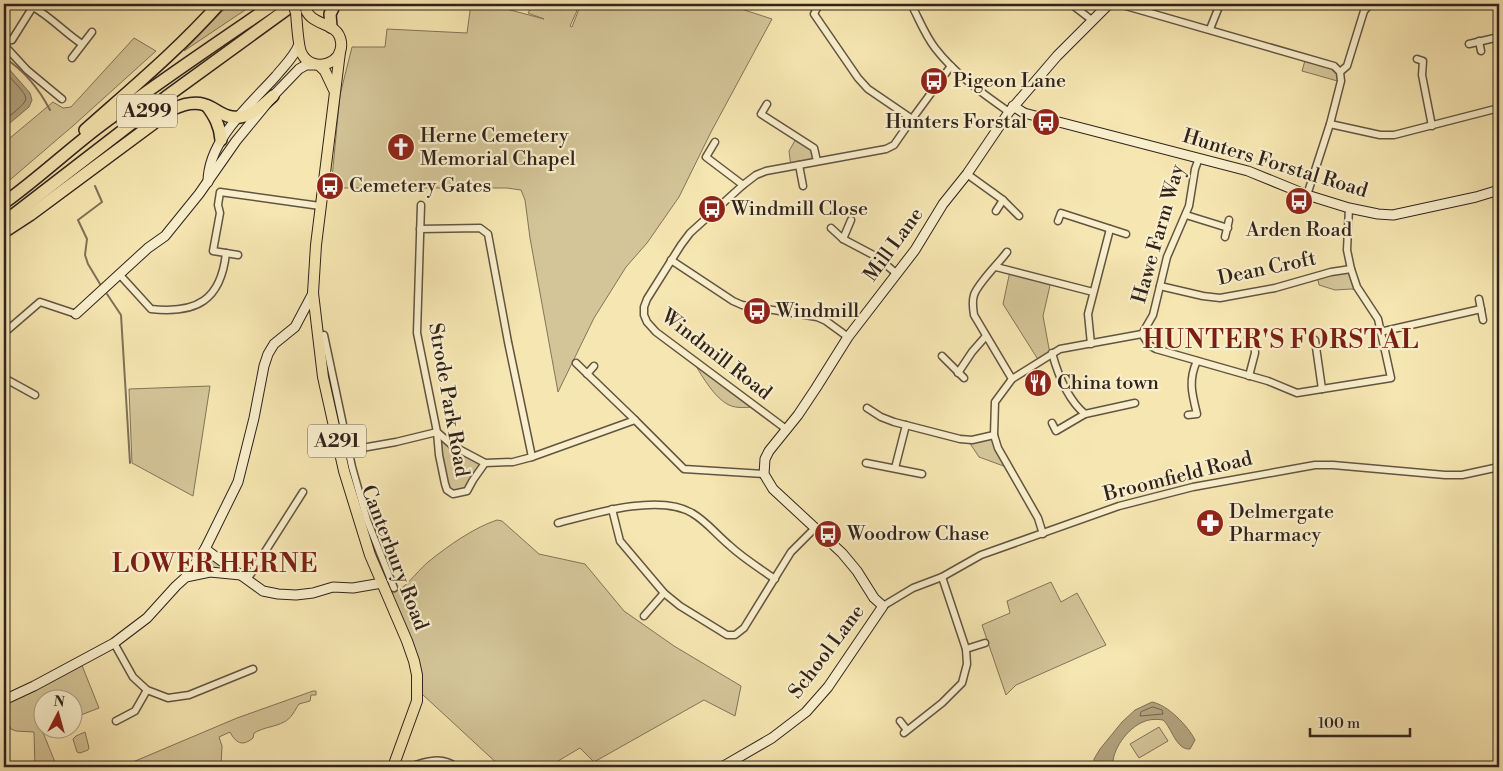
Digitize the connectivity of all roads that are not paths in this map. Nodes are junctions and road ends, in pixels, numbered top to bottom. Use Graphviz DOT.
graph roads {
  1 [pos="219,4"];
  2 [pos="274,4"];
  3 [pos="335,4"];
  4 [pos="819,4"];
  5 [pos="911,4"];
  6 [pos="1071,4"];
  7 [pos="1109,4"];
  8 [pos="1119,4"];
  9 [pos="1220,4"];
  10 [pos="1370,4"];
  11 [pos="34,5"];
  12 [pos="298,6"];
  13 [pos="1093,22"];
  14 [pos="326,25"];
  15 [pos="1210,29"];
  16 [pos="92,32"];
  17 [pos="1499,37"];
  18 [pos="4,41"];
  19 [pos="1479,41"];
  20 [pos="299,42"];
  21 [pos="82,44"];
  22 [pos="1469,44"];
  23 [pos="4,45"];
  24 [pos="1481,51"];
  25 [pos="340,52"];
  26 [pos="72,58"];
  27 [pos="1417,59"];
  28 [pos="318,65"];
  29 [pos="951,66"];
  30 [pos="1340,72"];
  31 [pos="334,91"];
  32 [pos="274,96"];
  33 [pos="62,99"];
  34 [pos="205,104"];
  35 [pos="767,104"];
  36 [pos="1499,108"];
  37 [pos="1011,109"];
  38 [pos="238,118"];
  39 [pos="912,119"];
  40 [pos="1330,124"];
  41 [pos="1432,126"];
  42 [pos="221,140"];
  43 [pos="715,142"];
  44 [pos="1200,158"];
  45 [pos="817,161"];
  46 [pos="799,166"];
  47 [pos="967,174"];
  48 [pos="208,182"];
  49 [pos="743,185"];
  50 [pos="802,186"];
  51 [pos="1499,190"];
  52 [pos="1307,195"];
  53 [pos="1003,200"];
  54 [pos="4,201"];
  55 [pos="421,205"];
  56 [pos="320,206"];
  57 [pos="1349,208"];
  58 [pos="996,211"];
  59 [pos="1186,215"];
  60 [pos="1019,216"];
  61 [pos="851,220"];
  62 [pos="1230,220"];
  63 [pos="4,222"];
  64 [pos="1058,222"];
  65 [pos="830,228"];
  66 [pos="1228,228"];
  67 [pos="420,229"];
  68 [pos="1110,229"];
  69 [pos="4,232"];
  70 [pos="1126,234"];
  71 [pos="1226,237"];
  72 [pos="844,239"];
  73 [pos="1007,252"];
  74 [pos="226,253"];
  75 [pos="238,255"];
  76 [pos="671,260"];
  77 [pos="996,267"];
  78 [pos="1350,268"];
  79 [pos="898,274"];
  80 [pos="120,275"];
  81 [pos="1160,286"];
  82 [pos="1093,292"];
  83 [pos="313,293"];
  84 [pos="1479,299"];
  85 [pos="1481,309"];
  86 [pos="76,314"];
  87 [pos="1483,320"];
  88 [pos="1380,332"];
  89 [pos="4,333"];
  90 [pos="1142,334"];
  91 [pos="324,335"];
  92 [pos="986,336"];
  93 [pos="848,337"];
  94 [pos="1248,338"];
  95 [pos="1315,340"];
  96 [pos="1091,344"];
  97 [pos="1052,353"];
  98 [pos="942,356"];
  99 [pos="1197,361"];
  100 [pos="576,363"];
  101 [pos="594,366"];
  102 [pos="958,373"];
  103 [pos="587,374"];
  104 [pos="1249,376"];
  105 [pos="4,378"];
  106 [pos="964,378"];
  107 [pos="1012,379"];
  108 [pos="1322,389"];
  109 [pos="35,395"];
  110 [pos="1135,403"];
  111 [pos="868,408"];
  112 [pos="1084,414"];
  113 [pos="1188,415"];
  114 [pos="635,420"];
  115 [pos="1052,423"];
  116 [pos="906,425"];
  117 [pos="786,429"];
  118 [pos="437,432"];
  119 [pos="994,435"];
  120 [pos="343,451"];
  121 [pos="532,458"];
  122 [pos="485,463"];
  123 [pos="866,463"];
  124 [pos="1499,467"];
  125 [pos="895,468"];
  126 [pos="764,474"];
  127 [pos="922,474"];
  128 [pos="303,492"];
  129 [pos="612,510"];
  130 [pos="558,523"];
  131 [pos="815,528"];
  132 [pos="1043,534"];
  133 [pos="205,549"];
  134 [pos="942,577"];
  135 [pos="186,578"];
  136 [pos="244,578"];
  137 [pos="389,579"];
  138 [pos="775,579"];
  139 [pos="394,588"];
  140 [pos="664,593"];
  141 [pos="883,606"];
  142 [pos="644,616"];
  143 [pos="114,642"];
  144 [pos="984,643"];
  145 [pos="966,649"];
  146 [pos="253,669"];
  147 [pos="147,690"];
  148 [pos="4,700"];
  149 [pos="116,721"];
  150 [pos="900,721"];
  151 [pos="393,767"];
  152 [pos="410,767"];
  153 [pos="456,767"];
  154 [pos="722,767"];
  1 -- 54 [label="highway, A299"];
  2 -- 54 [label="highway, A299"];
  3 -- 14 [label="highway"];
  4 -- 39 [label="street"];
  5 -- 29 [label="street"];
  6 -- 13 [label="street"];
  7 -- 13 [label="street, Mill Lane"];
  8 -- 15 [label="street"];
  9 -- 15 [label="street"];
  10 -- 30 [label="street"];
  11 -- 18 [label="street"];
  11 -- 21 [label="street"];
  12 -- 14 [label="main road"];
  12 -- 20 [label="main road"];
  12 -- 63 [label="highway, A299"];
  13 -- 37 [label="street, Mill Lane"];
  14 -- 25 [label="main road"];
  15 -- 30 [label="street"];
  16 -- 21 [label="street"];
  17 -- 19 [label="street"];
  19 -- 22 [label="street"];
  19 -- 24 [label="street"];
  20 -- 28 [label="main road"];
  20 -- 38 [label="street"];
  21 -- 26 [label="street"];
  23 -- 33 [label="street"];
  25 -- 28 [label="main road"];
  25 -- 31 [label="main road, Canterbury Road / A291"];
  27 -- 41 [label="street"];
  28 -- 31 [label="main road"];
  28 -- 32 [label="street"];
  29 -- 37 [label="street"];
  29 -- 39 [label="street, Windmill Road"];
  30 -- 40 [label="street"];
  31 -- 56 [label="main road, Canterbury Road / A291"];
  32 -- 38 [label="highway"];
  32 -- 48 [label="street"];
  34 -- 38 [label="highway, A299"];
  34 -- 42 [label="highway"];
  34 -- 69 [label="highway, A299"];
  35 -- 45 [label="street"];
  36 -- 41 [label="street"];
  37 -- 44 [label="street, Hunters Forstal Road"];
  37 -- 47 [label="street, Mill Lane"];
  38 -- 42 [label="street"];
  39 -- 45 [label="street, Windmill Road"];
  40 -- 41 [label="street"];
  40 -- 52 [label="street"];
  42 -- 48 [label="street"];
  43 -- 49 [label="street"];
  44 -- 52 [label="street, Hunters Forstal Road"];
  44 -- 59 [label="street, Hawe Farm Way"];
  45 -- 46 [label="street, Windmill Road"];
  46 -- 49 [label="street, Windmill Road"];
  46 -- 50 [label="street"];
  47 -- 53 [label="street"];
  47 -- 79 [label="street, Mill Lane"];
  48 -- 80 [label="street"];
  49 -- 76 [label="street, Windmill Road"];
  51 -- 57 [label="street, Hunters Forstal Road"];
  52 -- 57 [label="street, Hunters Forstal Road"];
  53 -- 58 [label="street"];
  53 -- 60 [label="street"];
  55 -- 67 [label="street, Strode Park Road"];
  56 -- 74 [label="street"];
  56 -- 83 [label="main road, Canterbury Road / A291"];
  57 -- 78 [label="street"];
  59 -- 66 [label="street"];
  59 -- 81 [label="street, Hawe Farm Way"];
  61 -- 72 [label="street"];
  62 -- 66 [label="street"];
  64 -- 68 [label="street"];
  65 -- 72 [label="street"];
  66 -- 71 [label="street"];
  67 -- 118 [label="street, Strode Park Road"];
  67 -- 121 [label="street"];
  68 -- 70 [label="street"];
  68 -- 82 [label="street"];
  72 -- 79 [label="street"];
  73 -- 77 [label="street"];
  74 -- 75 [label="street"];
  74 -- 80 [label="street"];
  76 -- 93 [label="street"];
  76 -- 117 [label="street, Windmill Road"];
  77 -- 82 [label="street"];
  77 -- 92 [label="street"];
  78 -- 81 [label="street, Dean Croft"];
  78 -- 88 [label="street"];
  79 -- 93 [label="street, Mill Lane"];
  80 -- 86 [label="street"];
  81 -- 90 [label="street, Hawe Farm Way"];
  82 -- 96 [label="street"];
  83 -- 120 [label="main road, Canterbury Road / A291"];
  83 -- 133 [label="street"];
  84 -- 85 [label="street"];
  85 -- 87 [label="street"];
  85 -- 88 [label="street"];
  86 -- 89 [label="street"];
  88 -- 108 [label="street"];
  90 -- 96 [label="street, Hawe Farm Way"];
  90 -- 99 [label="street"];
  91 -- 120 [label="street, Canterbury Road"];
  92 -- 102 [label="street"];
  92 -- 107 [label="street"];
  93 -- 117 [label="street, Mill Lane"];
  94 -- 104 [label="street"];
  95 -- 108 [label="street"];
  96 -- 97 [label="street, Hawe Farm Way"];
  97 -- 107 [label="street, Hawe Farm Way"];
  97 -- 112 [label="street"];
  98 -- 102 [label="street"];
  99 -- 104 [label="street"];
  99 -- 113 [label="street"];
  100 -- 103 [label="street"];
  101 -- 103 [label="street"];
  102 -- 106 [label="street"];
  103 -- 114 [label="street"];
  104 -- 108 [label="street"];
  105 -- 109 [label="street"];
  107 -- 119 [label="street, Hawe Farm Way"];
  110 -- 112 [label="street"];
  111 -- 116 [label="street"];
  112 -- 115 [label="street"];
  114 -- 121 [label="street"];
  114 -- 126 [label="street"];
  116 -- 119 [label="street"];
  116 -- 125 [label="street"];
  117 -- 126 [label="street, Mill Lane"];
  118 -- 120 [label="street"];
  118 -- 122 [label="street"];
  118 -- 122 [label="street, Strode Park Road"];
  119 -- 132 [label="street, Hawe Farm Way"];
  120 -- 137 [label="main road, Canterbury Road / A291"];
  121 -- 122 [label="street"];
  123 -- 125 [label="street"];
  124 -- 132 [label="street, Broomfield Road"];
  125 -- 127 [label="street"];
  126 -- 131 [label="street"];
  128 -- 136 [label="street"];
  129 -- 130 [label="street"];
  129 -- 138 [label="street"];
  129 -- 140 [label="street"];
  131 -- 138 [label="street"];
  131 -- 141 [label="street"];
  132 -- 134 [label="street, Broomfield Road"];
  133 -- 135 [label="street"];
  133 -- 136 [label="street"];
  134 -- 141 [label="street, Broomfield Road"];
  134 -- 145 [label="street"];
  135 -- 136 [label="street"];
  135 -- 143 [label="street"];
  136 -- 137 [label="street"];
  137 -- 139 [label="street, Canterbury Road"];
  137 -- 151 [label="main road, Canterbury Road / A291"];
  138 -- 140 [label="street"];
  140 -- 142 [label="street"];
  141 -- 154 [label="street, School Lane"];
  143 -- 147 [label="street"];
  143 -- 148 [label="street"];
  144 -- 145 [label="street"];
  145 -- 150 [label="street"];
  146 -- 147 [label="street"];
  147 -- 149 [label="street"];
  152 -- 153 [label="street"];
}
